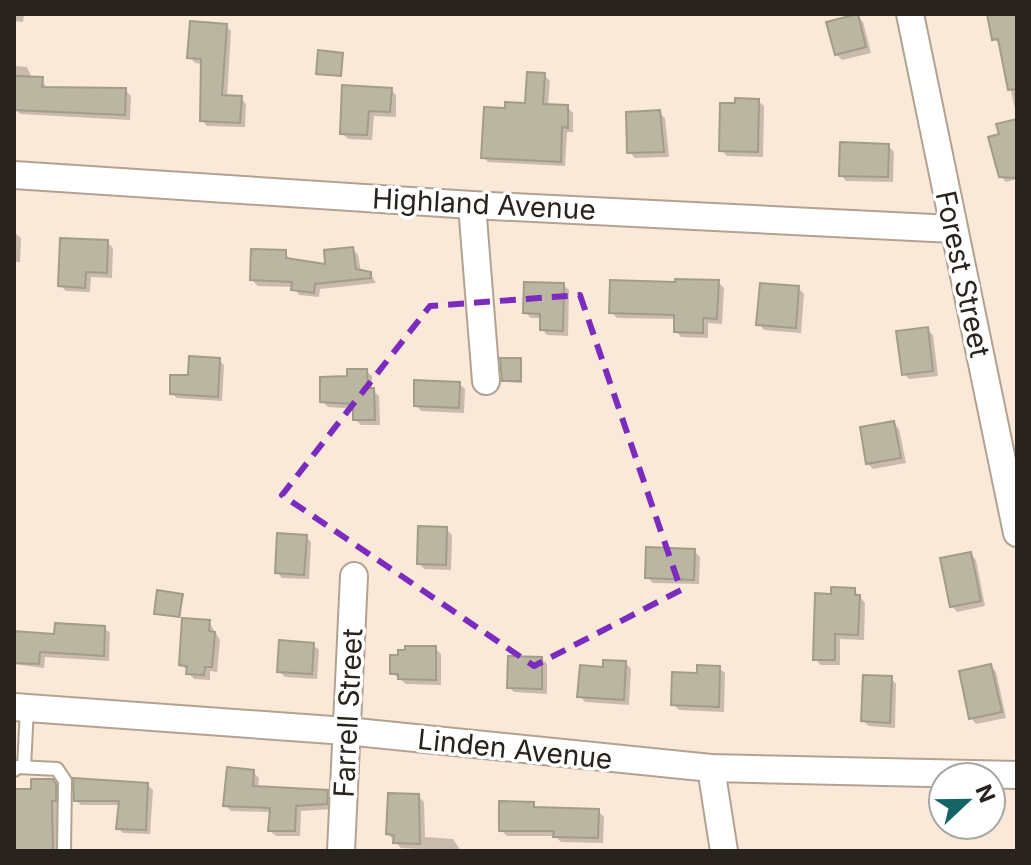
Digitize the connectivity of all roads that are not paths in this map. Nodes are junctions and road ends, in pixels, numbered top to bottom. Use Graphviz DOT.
graph roads {
  1 [pos="910,14"];
  2 [pos="14,175"];
  3 [pos="472,205"];
  4 [pos="953,229"];
  5 [pos="486,381"];
  6 [pos="1017,533"];
  7 [pos="354,576"];
  8 [pos="20,708"];
  9 [pos="346,731"];
  10 [pos="19,768"];
  11 [pos="711,768"];
  12 [pos="1017,775"];
  13 [pos="64,851"];
  14 [pos="341,851"];
  15 [pos="724,851"];
  1 -- 4 [label="street, Forest Street"];
  2 -- 3 [label="street, Highland Avenue"];
  3 -- 4 [label="street, Highland Avenue"];
  3 -- 5 [label="street"];
  4 -- 6 [label="street, Forest Street"];
  7 -- 9 [label="street, Farrell Street"];
  8 -- 9 [label="street, Linden Avenue"];
  8 -- 10 [label="lane"];
  9 -- 11 [label="street, Linden Avenue"];
  9 -- 14 [label="street, Farrell Street"];
  10 -- 13 [label="lane"];
  11 -- 12 [label="street, Linden Avenue"];
  11 -- 15 [label="street"];
}
